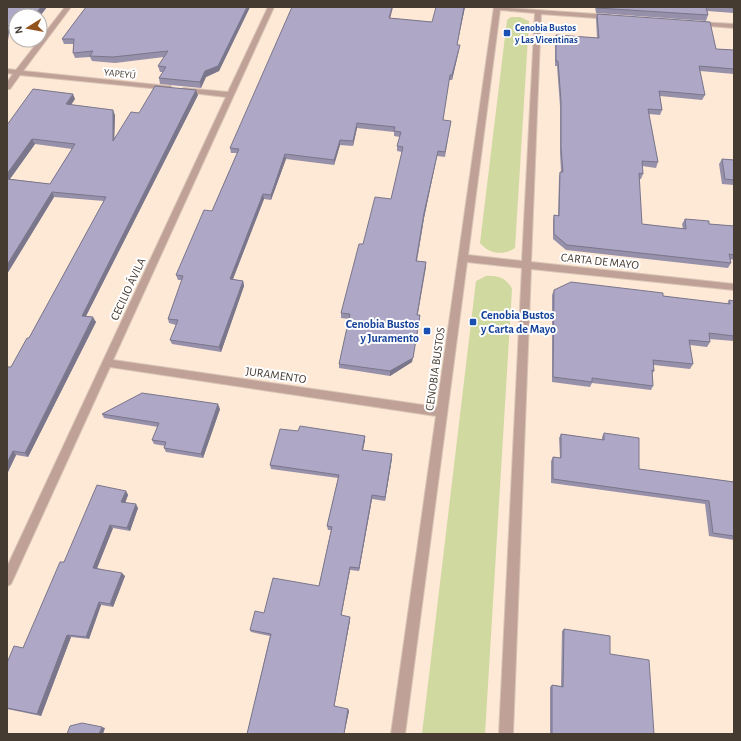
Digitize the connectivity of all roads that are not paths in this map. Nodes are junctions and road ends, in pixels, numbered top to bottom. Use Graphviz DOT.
graph roads {
  1 [pos="68,7"];
  2 [pos="272,7"];
  3 [pos="497,7"];
  4 [pos="538,11"];
  5 [pos="616,17"];
  6 [pos="687,23"];
  7 [pos="734,26"];
  8 [pos="7,71"];
  9 [pos="18,72"];
  10 [pos="7,87"];
  11 [pos="231,95"];
  12 [pos="463,258"];
  13 [pos="527,265"];
  14 [pos="734,287"];
  15 [pos="107,363"];
  16 [pos="442,412"];
  17 [pos="7,580"];
  18 [pos="398,734"];
  19 [pos="506,734"];
  1 -- 9 [label="street"];
  2 -- 11 [label="street, CECILIO ÁVILA"];
  3 -- 4 [label="street"];
  3 -- 12 [label="street, CENOBIA BUSTOS"];
  4 -- 5 [label="street"];
  4 -- 13 [label="street"];
  6 -- 7 [label="street"];
  8 -- 9 [label="street, YAPEYÚ"];
  9 -- 10 [label="street"];
  9 -- 11 [label="street, YAPEYÚ"];
  11 -- 15 [label="street, CECILIO ÁVILA"];
  12 -- 13 [label="street, CARTA DE MAYO"];
  12 -- 16 [label="street, CENOBIA BUSTOS"];
  13 -- 14 [label="street, CARTA DE MAYO"];
  13 -- 19 [label="street"];
  15 -- 16 [label="street, JURAMENTO"];
  15 -- 17 [label="street, CECILIO ÁVILA"];
  16 -- 18 [label="street, CENOBIA BUSTOS"];
}
